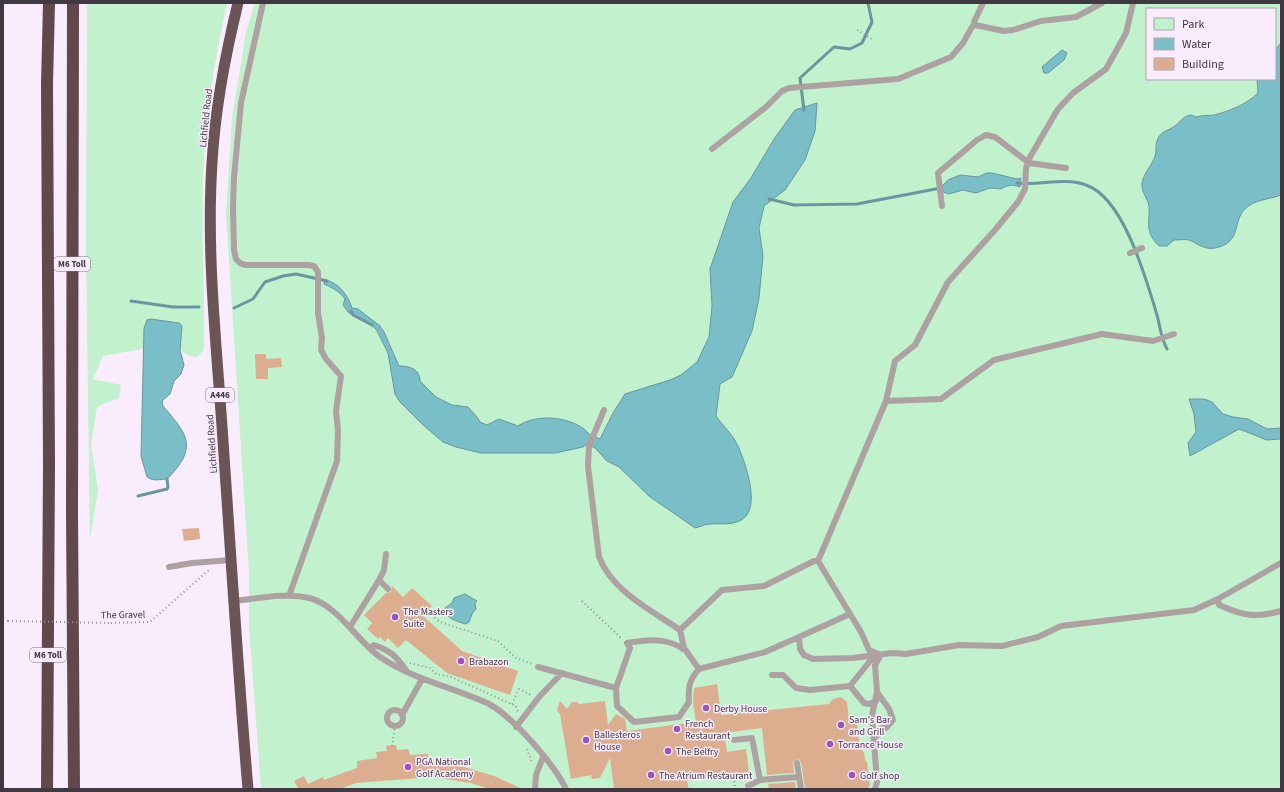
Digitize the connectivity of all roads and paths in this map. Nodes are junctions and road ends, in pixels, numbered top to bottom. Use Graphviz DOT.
graph roads {
  1 [pos="48,3"];
  2 [pos="73,3"];
  3 [pos="238,3"];
  4 [pos="263,3"];
  5 [pos="984,3"];
  6 [pos="1102,3"];
  7 [pos="1134,3"];
  8 [pos="974,25"];
  9 [pos="857,30"];
  10 [pos="873,40"];
  11 [pos="712,149"];
  12 [pos="1029,163"];
  13 [pos="1066,168"];
  14 [pos="942,206"];
  15 [pos="1142,248"];
  16 [pos="1130,253"];
  17 [pos="1174,334"];
  18 [pos="886,401"];
  19 [pos="604,410"];
  20 [pos="386,554"];
  21 [pos="225,560"];
  22 [pos="818,561"];
  23 [pos="1281,563"];
  24 [pos="169,567"];
  25 [pos="378,580"];
  26 [pos="388,589"];
  27 [pos="290,596"];
  28 [pos="233,601"];
  29 [pos="582,601"];
  30 [pos="1219,602"];
  31 [pos="1281,611"];
  32 [pos="429,612"];
  33 [pos="850,614"];
  34 [pos="3,620"];
  35 [pos="350,627"];
  36 [pos="680,630"];
  37 [pos="799,637"];
  38 [pos="674,642"];
  39 [pos="627,643"];
  40 [pos="369,648"];
  41 [pos="684,648"];
  42 [pos="869,650"];
  43 [pos="881,655"];
  44 [pos="864,656"];
  45 [pos="872,663"];
  46 [pos="538,667"];
  47 [pos="699,669"];
  48 [pos="406,671"];
  49 [pos="562,673"];
  50 [pos="772,675"];
  51 [pos="74,678"];
  52 [pos="422,679"];
  53 [pos="618,680"];
  54 [pos="606,685"];
  55 [pos="850,686"];
  56 [pos="616,688"];
  57 [pos="878,692"];
  58 [pos="532,695"];
  59 [pos="876,701"];
  60 [pos="864,703"];
  61 [pos="512,704"];
  62 [pos="402,715"];
  63 [pos="872,715"];
  64 [pos="395,726"];
  65 [pos="516,727"];
  66 [pos="875,738"];
  67 [pos="734,740"];
  68 [pos="392,746"];
  69 [pos="527,749"];
  70 [pos="543,757"];
  71 [pos="797,763"];
  72 [pos="539,768"];
  73 [pos="734,777"];
  74 [pos="798,777"];
  75 [pos="760,780"];
  76 [pos="748,786"];
  77 [pos="47,789"];
  78 [pos="74,789"];
  79 [pos="82,789"];
  80 [pos="248,789"];
  81 [pos="535,789"];
  82 [pos="566,789"];
  83 [pos="735,789"];
  84 [pos="800,789"];
  85 [pos="875,789"];
  1 -- 77 [label="highway, M6 Toll"];
  2 -- 51 [label="highway, M6 Toll"];
  3 -- 21 [label="highway, Lichfield Road / A446"];
  4 -- 27 [label="lane"];
  5 -- 8 [label="lane"];
  6 -- 8 [label="lane"];
  7 -- 12 [label="lane"];
  8 -- 11 [label="lane"];
  9 -- 10 [label="path"];
  12 -- 13 [label="lane"];
  12 -- 14 [label="lane"];
  12 -- 18 [label="lane"];
  15 -- 16 [label="lane"];
  17 -- 18 [label="lane"];
  18 -- 22 [label="lane"];
  19 -- 36 [label="lane"];
  20 -- 25 [label="lane"];
  21 -- 24 [label="lane"];
  21 -- 28 [label="highway, Lichfield Road / A446"];
  21 -- 34 [label="path, The Gravel, bridge"];
  22 -- 33 [label="lane"];
  22 -- 36 [label="lane"];
  23 -- 30 [label="lane"];
  25 -- 26 [label="lane"];
  25 -- 35 [label="lane"];
  27 -- 28 [label="lane"];
  27 -- 35 [label="lane"];
  28 -- 80 [label="highway, Lichfield Road / A446"];
  29 -- 39 [label="path"];
  30 -- 31 [label="lane"];
  30 -- 43 [label="lane"];
  32 -- 46 [label="path"];
  33 -- 37 [label="lane"];
  33 -- 42 [label="lane"];
  35 -- 40 [label="lane"];
  36 -- 38 [label="lane"];
  36 -- 41 [label="lane"];
  37 -- 44 [label="lane"];
  37 -- 47 [label="lane"];
  38 -- 39 [label="lane"];
  38 -- 41 [label="lane"];
  39 -- 53 [label="lane"];
  40 -- 48 [label="lane"];
  40 -- 48 [label="lane"];
  41 -- 47 [label="lane"];
  42 -- 43 [label="lane"];
  42 -- 44 [label="lane"];
  43 -- 44 [label="lane"];
  43 -- 45 [label="lane"];
  44 -- 45 [label="lane"];
  45 -- 55 [label="lane"];
  45 -- 57 [label="lane"];
  46 -- 49 [label="lane"];
  47 -- 56 [label="lane"];
  48 -- 52 [label="lane"];
  49 -- 54 [label="lane"];
  49 -- 65 [label="lane"];
  50 -- 55 [label="lane"];
  51 -- 78 [label="highway, M6 Toll"];
  51 -- 79 [label="highway, M6 Toll"];
  52 -- 62 [label="lane"];
  52 -- 65 [label="lane"];
  53 -- 54 [label="lane"];
  53 -- 56 [label="lane"];
  54 -- 56 [label="lane"];
  55 -- 60 [label="lane"];
  57 -- 59 [label="lane"];
  57 -- 66 [label="lane"];
  58 -- 61 [label="path"];
  59 -- 60 [label="lane"];
  59 -- 63 [label="lane"];
  60 -- 63 [label="lane"];
  62 -- 64 [label="lane"];
  62 -- 64 [label="lane"];
  63 -- 66 [label="lane"];
  64 -- 68 [label="path"];
  65 -- 70 [label="lane"];
  66 -- 85 [label="lane"];
  67 -- 75 [label="lane"];
  69 -- 72 [label="path"];
  70 -- 72 [label="lane"];
  70 -- 82 [label="lane"];
  71 -- 74 [label="lane"];
  72 -- 81 [label="lane"];
  73 -- 83 [label="path"];
  74 -- 75 [label="lane"];
  74 -- 84 [label="lane"];
  75 -- 76 [label="lane"];
}
